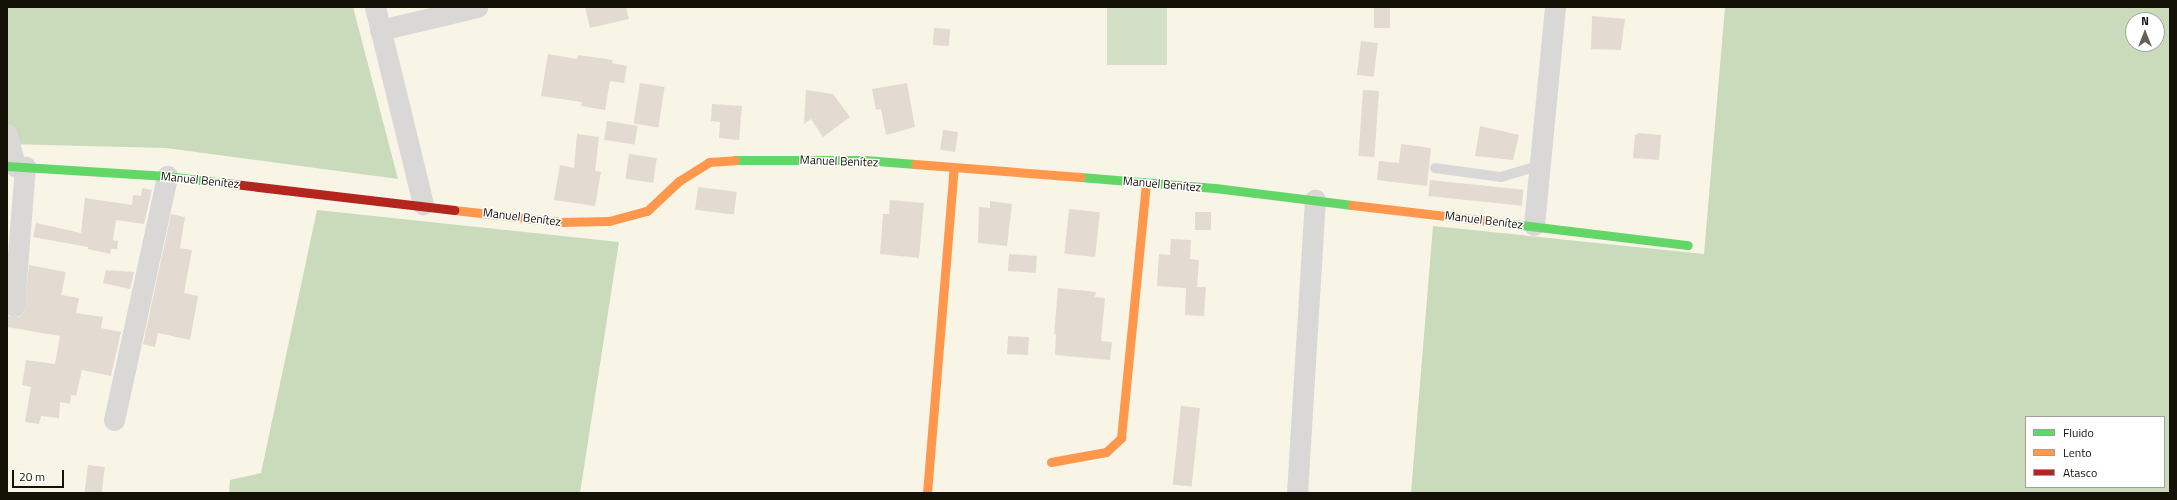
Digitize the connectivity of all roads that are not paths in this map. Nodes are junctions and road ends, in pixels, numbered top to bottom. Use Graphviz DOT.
graph roads {
  1 [pos="375,7"];
  2 [pos="477,7"];
  3 [pos="1555,7"];
  4 [pos="380,30"];
  5 [pos="7,134"];
  6 [pos="1541,165"];
  7 [pos="16,166"];
  8 [pos="954,168"];
  9 [pos="1435,168"];
  10 [pos="167,176"];
  11 [pos="1146,183"];
  12 [pos="1315,200"];
  13 [pos="423,204"];
  14 [pos="1534,225"];
  15 [pos="1688,245"];
  16 [pos="14,306"];
  17 [pos="114,420"];
  18 [pos="1051,462"];
  19 [pos="927,493"];
  20 [pos="1297,493"];
  1 -- 4 [label="street"];
  2 -- 4 [label="street"];
  3 -- 6 [label="street"];
  4 -- 13 [label="street"];
  5 -- 7 [label="street"];
  6 -- 9 [label="lane"];
  6 -- 14 [label="street"];
  7 -- 10 [label="street, Manuel Benítez"];
  7 -- 16 [label="street"];
  8 -- 11 [label="street, Manuel Benítez"];
  8 -- 13 [label="street, Manuel Benítez"];
  8 -- 19 [label="street"];
  10 -- 13 [label="street, Manuel Benítez"];
  10 -- 17 [label="street"];
  11 -- 12 [label="street, Manuel Benítez"];
  11 -- 18 [label="street"];
  12 -- 14 [label="street, Manuel Benítez"];
  12 -- 20 [label="street"];
  14 -- 15 [label="street, Manuel Benítez"];
}
